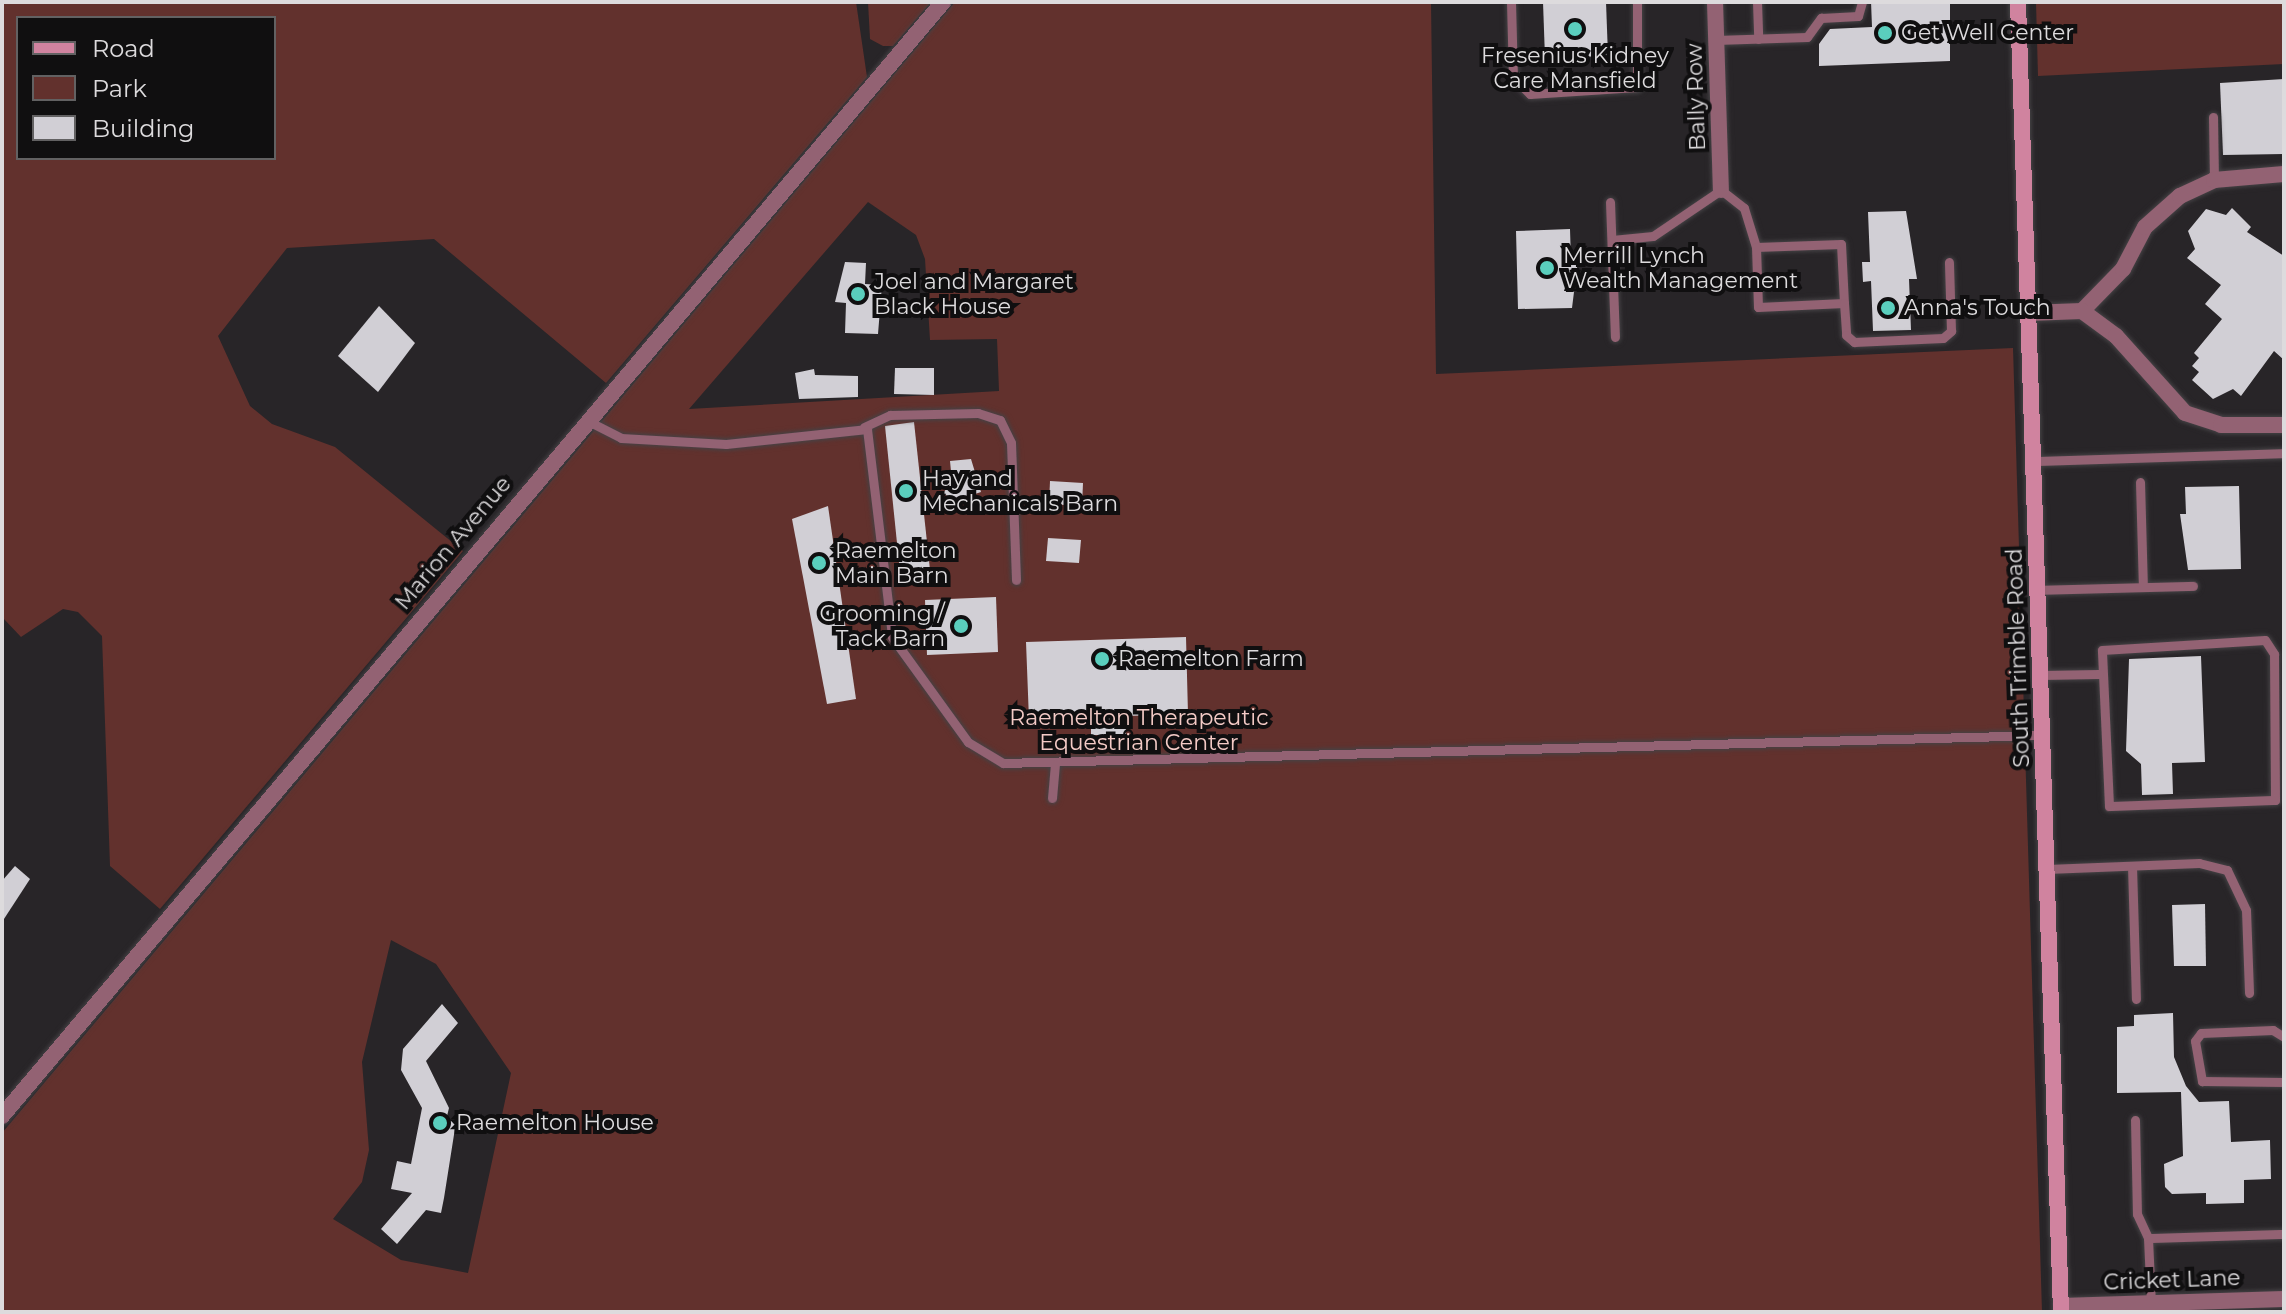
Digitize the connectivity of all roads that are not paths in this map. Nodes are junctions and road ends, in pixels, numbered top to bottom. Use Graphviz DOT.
graph roads {
  1 [pos="943,2"];
  2 [pos="1511,2"];
  3 [pos="1637,2"];
  4 [pos="1715,2"];
  5 [pos="1757,2"];
  6 [pos="1862,2"];
  7 [pos="2018,2"];
  8 [pos="1758,39"];
  9 [pos="1716,40"];
  10 [pos="2213,117"];
  11 [pos="2284,174"];
  12 [pos="2214,180"];
  13 [pos="1721,190"];
  14 [pos="1610,202"];
  15 [pos="1612,240"];
  16 [pos="1756,247"];
  17 [pos="1949,262"];
  18 [pos="1844,303"];
  19 [pos="2082,311"];
  20 [pos="2029,313"];
  21 [pos="1615,337"];
  22 [pos="586,420"];
  23 [pos="2284,425"];
  24 [pos="864,427"];
  25 [pos="2284,453"];
  26 [pos="2034,461"];
  27 [pos="2140,482"];
  28 [pos="1016,580"];
  29 [pos="2193,586"];
  30 [pos="2143,587"];
  31 [pos="2038,590"];
  32 [pos="2099,674"];
  33 [pos="2041,675"];
  34 [pos="2043,735"];
  35 [pos="1055,764"];
  36 [pos="1052,798"];
  37 [pos="2132,866"];
  38 [pos="2047,869"];
  39 [pos="2249,993"];
  40 [pos="2136,999"];
  41 [pos="2284,1037"];
  42 [pos="2284,1082"];
  43 [pos="2,1116"];
  44 [pos="2135,1120"];
  45 [pos="2284,1234"];
  46 [pos="2148,1238"];
  47 [pos="2284,1299"];
  48 [pos="2151,1303"];
  49 [pos="2188,1307"];
  50 [pos="2061,1309"];
  1 -- 22 [label="street, Marion Avenue"];
  2 -- 3 [label="lane"];
  4 -- 9 [label="street, Bally Row"];
  5 -- 8 [label="lane"];
  6 -- 8 [label="lane"];
  7 -- 20 [label="main road, South Trimble Road"];
  8 -- 9 [label="lane"];
  9 -- 13 [label="street, Bally Row"];
  10 -- 12 [label="lane"];
  11 -- 12 [label="street"];
  12 -- 19 [label="street"];
  13 -- 15 [label="lane"];
  13 -- 16 [label="lane"];
  14 -- 15 [label="lane"];
  15 -- 21 [label="lane"];
  16 -- 18 [label="lane"];
  16 -- 18 [label="lane"];
  17 -- 18 [label="lane"];
  19 -- 20 [label="street"];
  19 -- 23 [label="street"];
  20 -- 26 [label="main road, South Trimble Road"];
  22 -- 24 [label="lane"];
  22 -- 43 [label="street, Marion Avenue"];
  24 -- 28 [label="lane"];
  24 -- 35 [label="lane"];
  25 -- 26 [label="lane"];
  26 -- 31 [label="main road, South Trimble Road"];
  27 -- 30 [label="lane"];
  29 -- 30 [label="lane"];
  30 -- 31 [label="lane"];
  31 -- 33 [label="main road, South Trimble Road"];
  32 -- 32 [label="lane"];
  32 -- 33 [label="lane"];
  33 -- 34 [label="main road, South Trimble Road"];
  34 -- 35 [label="lane"];
  34 -- 38 [label="main road, South Trimble Road"];
  35 -- 36 [label="lane"];
  37 -- 38 [label="lane"];
  37 -- 39 [label="lane"];
  37 -- 40 [label="lane"];
  38 -- 50 [label="main road, South Trimble Road"];
  41 -- 42 [label="lane"];
  44 -- 46 [label="lane"];
  45 -- 46 [label="lane"];
  46 -- 48 [label="lane"];
  47 -- 49 [label="street, Cricket Lane"];
  48 -- 49 [label="street, Cricket Lane"];
  48 -- 50 [label="street, Cricket Lane"];
}
